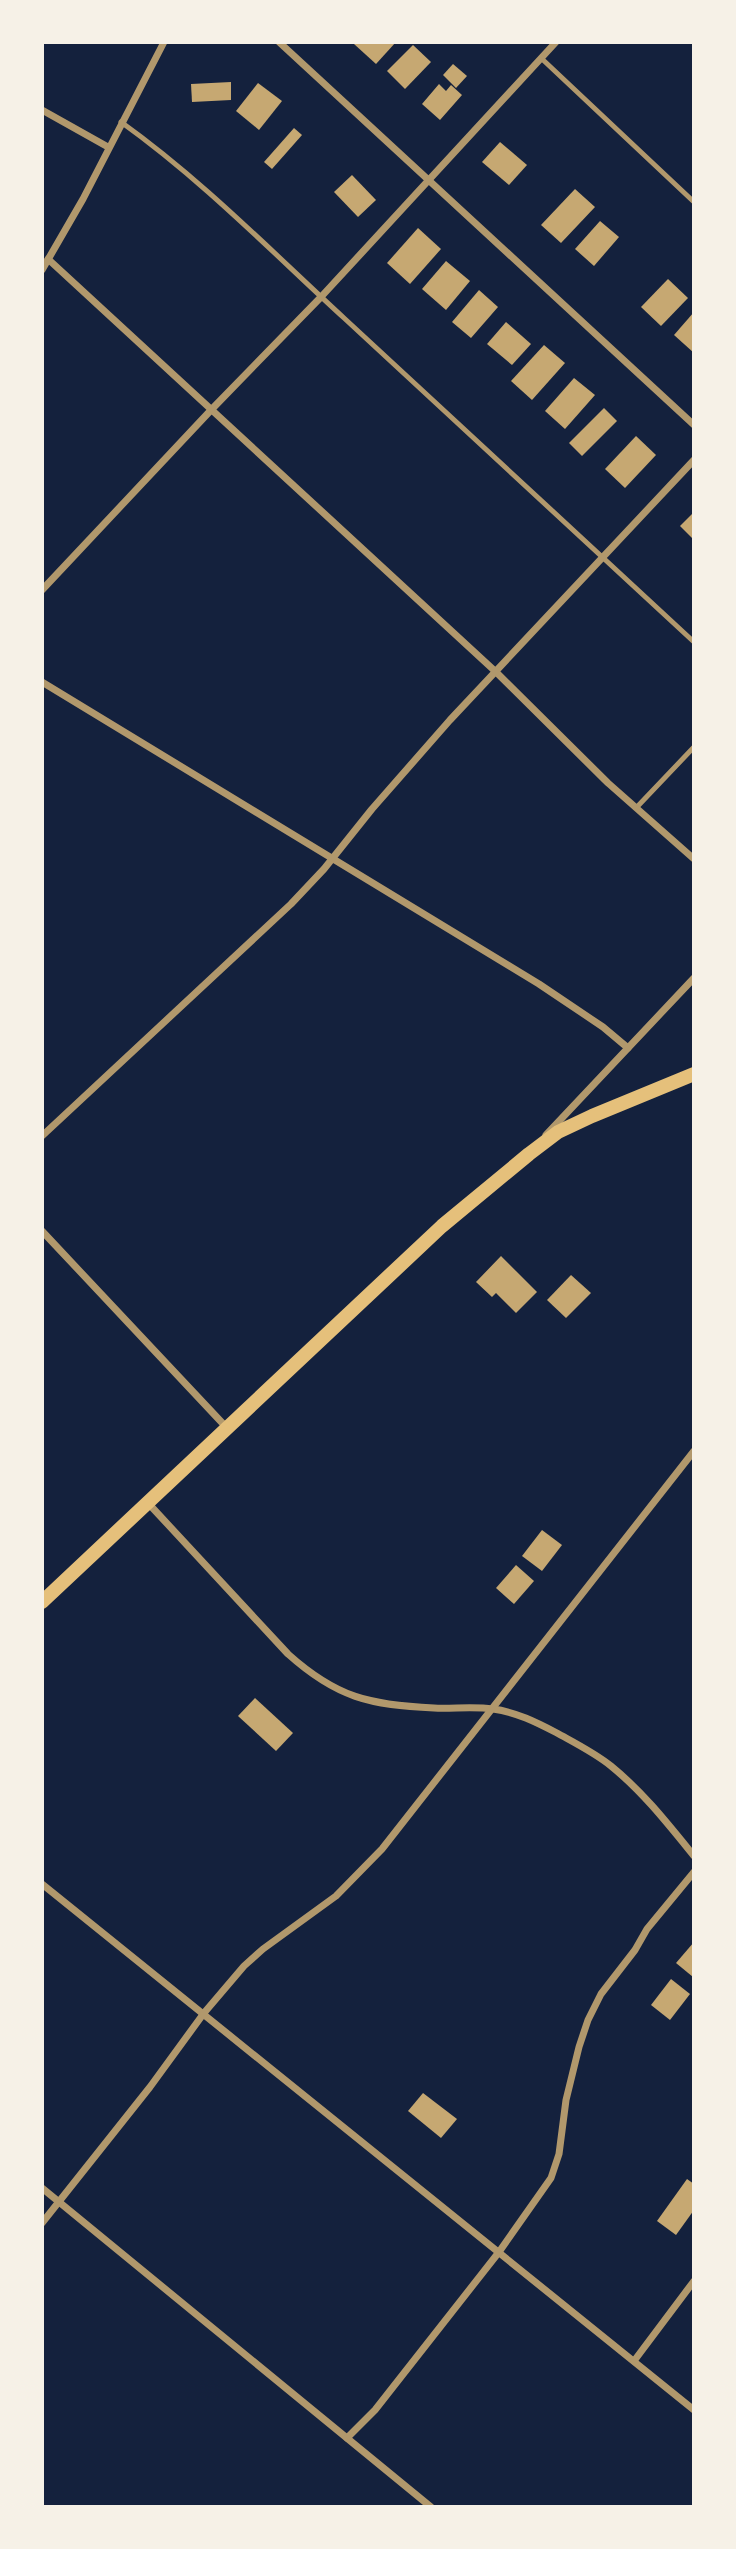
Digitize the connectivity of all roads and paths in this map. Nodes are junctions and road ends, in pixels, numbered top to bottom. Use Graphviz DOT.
graph roads {
  1 [pos="164,42"];
  2 [pos="279,42"];
  3 [pos="556,42"];
  4 [pos="541,58"];
  5 [pos="42,110"];
  6 [pos="121,122"];
  7 [pos="108,147"];
  8 [pos="428,179"];
  9 [pos="694,202"];
  10 [pos="48,259"];
  11 [pos="42,270"];
  12 [pos="321,297"];
  13 [pos="212,409"];
  14 [pos="694,425"];
  15 [pos="694,460"];
  16 [pos="603,558"];
  17 [pos="42,590"];
  18 [pos="694,642"];
  19 [pos="496,672"];
  20 [pos="42,681"];
  21 [pos="694,747"];
  22 [pos="636,808"];
  23 [pos="333,858"];
  24 [pos="694,859"];
  25 [pos="694,978"];
  26 [pos="628,1048"];
  27 [pos="694,1074"];
  28 [pos="42,1136"];
  29 [pos="529,1154"];
  30 [pos="42,1231"];
  31 [pos="227,1428"];
  32 [pos="694,1451"];
  33 [pos="148,1503"];
  34 [pos="42,1602"];
  35 [pos="493,1709"];
  36 [pos="694,1856"];
  37 [pos="694,1872"];
  38 [pos="42,1884"];
  39 [pos="204,2013"];
  40 [pos="42,2188"];
  41 [pos="59,2202"];
  42 [pos="42,2223"];
  43 [pos="499,2252"];
  44 [pos="694,2281"];
  45 [pos="634,2361"];
  46 [pos="694,2410"];
  47 [pos="347,2438"];
  48 [pos="431,2507"];
  1 -- 6 [label="street"];
  2 -- 8 [label="street"];
  3 -- 4 [label="street"];
  4 -- 8 [label="street"];
  4 -- 9 [label="lane"];
  5 -- 7 [label="street"];
  6 -- 7 [label="street"];
  6 -- 12 [label="lane"];
  7 -- 10 [label="street"];
  8 -- 12 [label="street"];
  8 -- 14 [label="street"];
  10 -- 11 [label="street"];
  10 -- 13 [label="street"];
  12 -- 13 [label="street"];
  12 -- 16 [label="lane"];
  13 -- 17 [label="street"];
  13 -- 19 [label="street"];
  15 -- 16 [label="street"];
  16 -- 18 [label="lane"];
  16 -- 19 [label="street"];
  19 -- 22 [label="street"];
  19 -- 23 [label="street"];
  20 -- 23 [label="street"];
  21 -- 22 [label="lane"];
  22 -- 24 [label="street"];
  23 -- 26 [label="street"];
  23 -- 28 [label="street"];
  25 -- 26 [label="street"];
  26 -- 29 [label="street"];
  27 -- 29 [label="main road"];
  29 -- 31 [label="main road"];
  30 -- 31 [label="street"];
  31 -- 33 [label="main road"];
  32 -- 35 [label="street"];
  33 -- 34 [label="main road"];
  33 -- 35 [label="street"];
  35 -- 36 [label="street"];
  35 -- 39 [label="street"];
  37 -- 43 [label="street"];
  38 -- 39 [label="street"];
  39 -- 41 [label="street"];
  39 -- 43 [label="street"];
  40 -- 41 [label="street"];
  41 -- 42 [label="street"];
  41 -- 47 [label="street"];
  43 -- 45 [label="street"];
  43 -- 47 [label="street"];
  44 -- 45 [label="street"];
  45 -- 46 [label="street"];
  47 -- 48 [label="street"];
}
